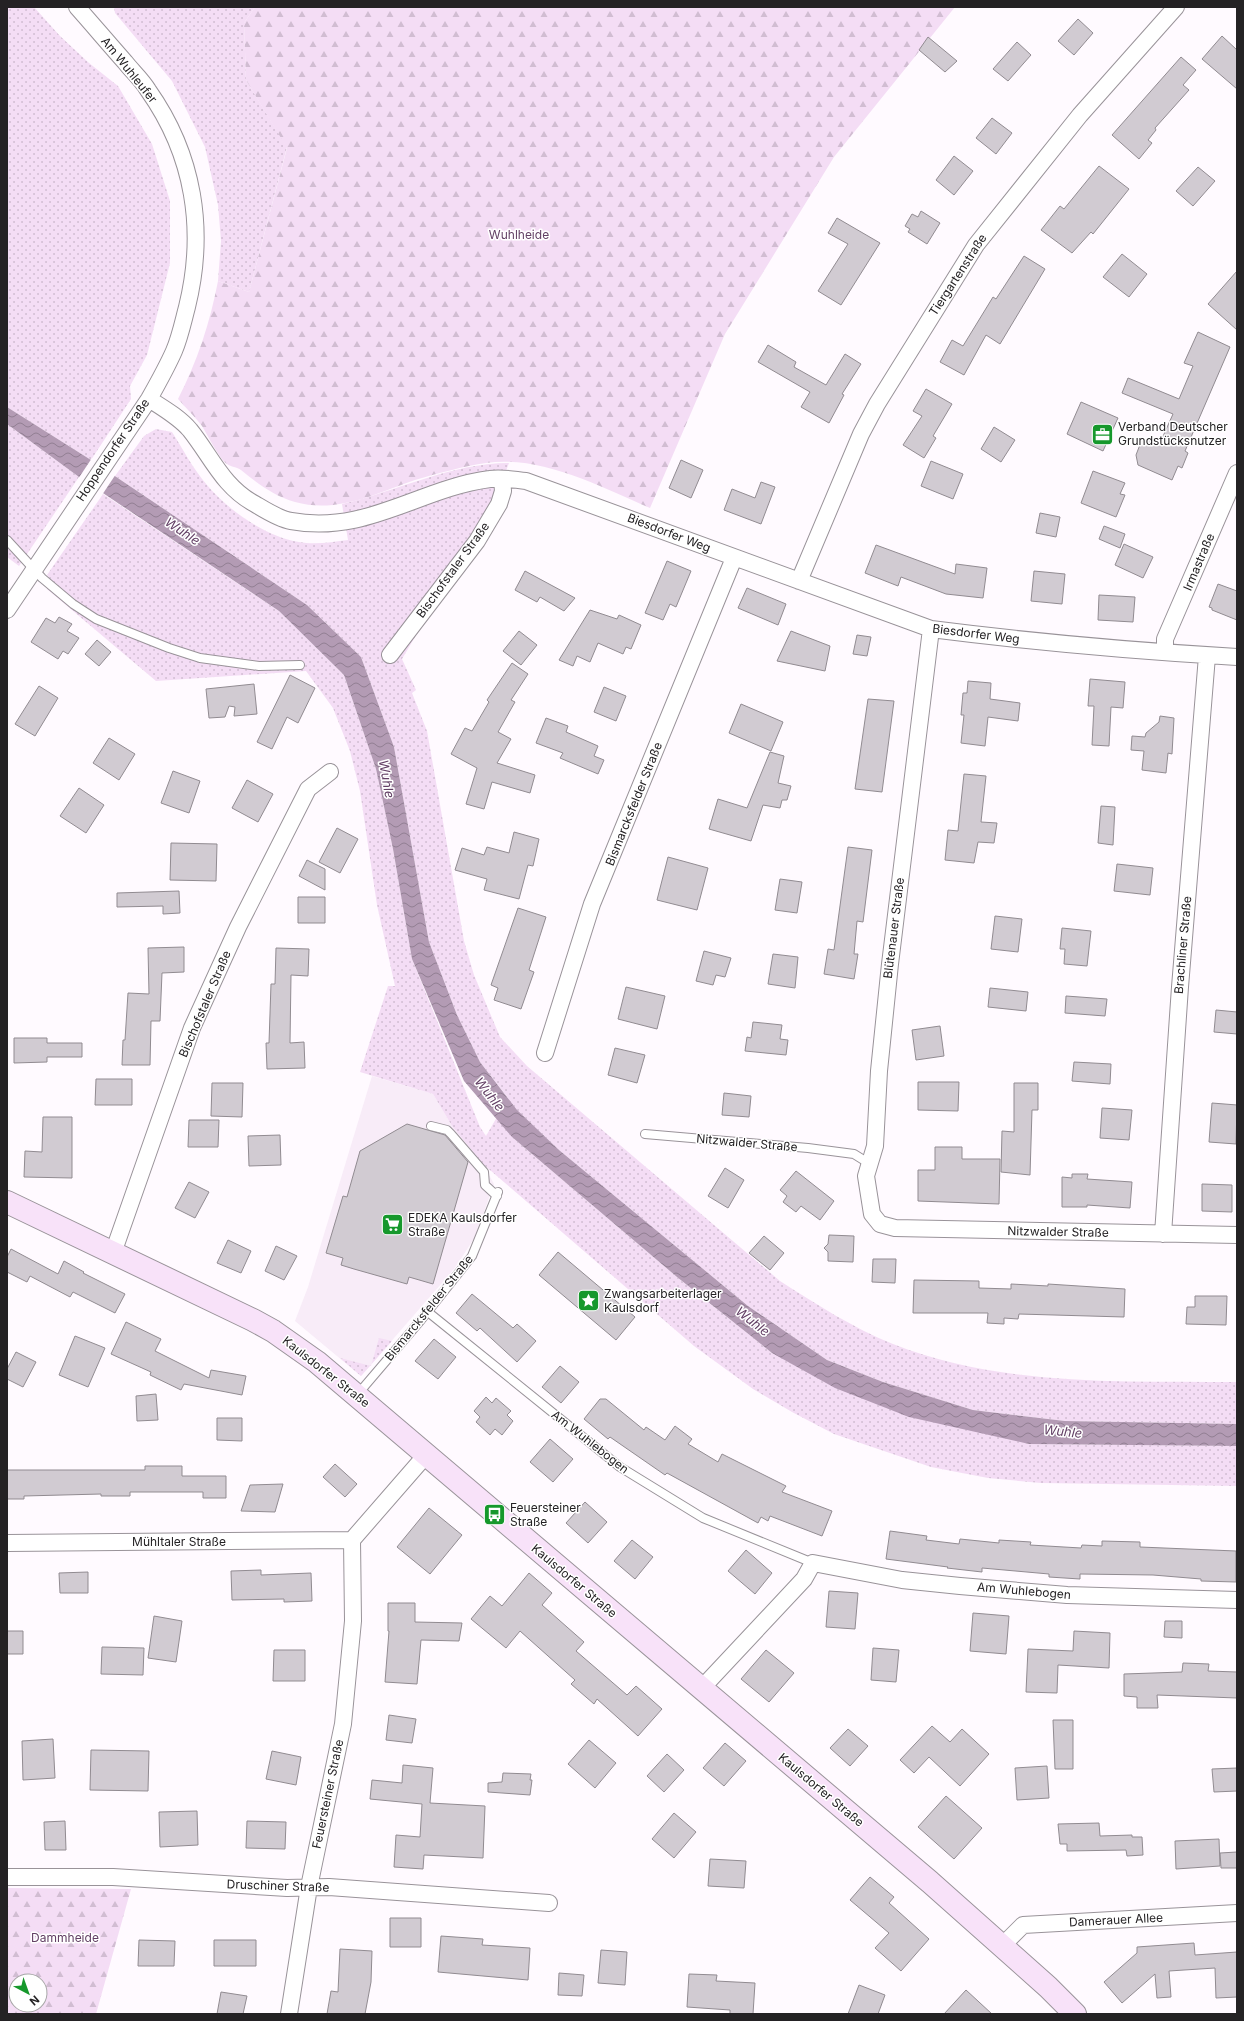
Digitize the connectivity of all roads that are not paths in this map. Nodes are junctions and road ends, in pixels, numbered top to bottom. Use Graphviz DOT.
graph roads {
  1 [pos="77,7"];
  2 [pos="1176,7"];
  3 [pos="194,278"];
  4 [pos="149,399"];
  5 [pos="1237,473"];
  6 [pos="502,479"];
  7 [pos="7,540"];
  8 [pos="734,558"];
  9 [pos="35,569"];
  10 [pos="799,581"];
  11 [pos="7,610"];
  12 [pos="932,629"];
  13 [pos="1165,652"];
  14 [pos="390,655"];
  15 [pos="1207,656"];
  16 [pos="1237,657"];
  17 [pos="300,665"];
  18 [pos="330,772"];
  19 [pos="545,1053"];
  20 [pos="431,1126"];
  21 [pos="645,1134"];
  22 [pos="870,1164"];
  23 [pos="7,1202"];
  24 [pos="880,1224"];
  25 [pos="1163,1234"];
  26 [pos="1237,1236"];
  27 [pos="113,1253"];
  28 [pos="428,1312"];
  29 [pos="357,1395"];
  30 [pos="426,1456"];
  31 [pos="352,1540"];
  32 [pos="7,1543"];
  33 [pos="813,1563"];
  34 [pos="1237,1600"];
  35 [pos="701,1689"];
  36 [pos="7,1877"];
  37 [pos="309,1887"];
  38 [pos="549,1903"];
  39 [pos="1237,1913"];
  40 [pos="1002,1945"];
  41 [pos="289,2014"];
  42 [pos="1074,2014"];
  1 -- 3 [label="street, Am Wuhleufer"];
  2 -- 10 [label="street, Tiergartenstraße"];
  3 -- 4 [label="street, Hoppendorfer Straße"];
  4 -- 6 [label="street, Biesdorfer Weg"];
  4 -- 9 [label="street, Hoppendorfer Straße"];
  5 -- 13 [label="street, Irmastraße"];
  6 -- 8 [label="street, Biesdorfer Weg"];
  6 -- 14 [label="street, Bischofstaler Straße"];
  7 -- 9 [label="lane"];
  8 -- 10 [label="street, Biesdorfer Weg"];
  8 -- 19 [label="street, Bismarcksfelder Straße"];
  9 -- 11 [label="street, Hoppendorfer Straße"];
  9 -- 17 [label="lane"];
  10 -- 12 [label="street, Biesdorfer Weg"];
  12 -- 13 [label="street, Biesdorfer Weg"];
  12 -- 22 [label="street, Blütenauer Straße"];
  13 -- 15 [label="street, Biesdorfer Weg"];
  15 -- 16 [label="street, Biesdorfer Weg"];
  15 -- 25 [label="street, Brachliner Straße"];
  18 -- 27 [label="street, Bischofstaler Straße"];
  20 -- 28 [label="lane, Bismarcksfelder Straße"];
  21 -- 22 [label="lane, Nitzwalder Straße"];
  22 -- 24 [label="street, Blütenauer Straße"];
  23 -- 27 [label="main road, Kaulsdorfer Straße"];
  24 -- 25 [label="street, Nitzwalder Straße"];
  25 -- 26 [label="street, Nitzwalder Straße"];
  27 -- 29 [label="main road, Kaulsdorfer Straße"];
  28 -- 29 [label="lane, Bismarcksfelder Straße"];
  28 -- 33 [label="lane, Am Wuhlebogen"];
  29 -- 30 [label="main road, Kaulsdorfer Straße"];
  30 -- 31 [label="street"];
  30 -- 35 [label="main road, Kaulsdorfer Straße"];
  31 -- 32 [label="street, Mühltaler Straße"];
  31 -- 37 [label="street, Feuersteiner Straße"];
  33 -- 34 [label="street, Am Wuhlebogen"];
  33 -- 35 [label="street"];
  35 -- 40 [label="main road, Kaulsdorfer Straße"];
  36 -- 37 [label="street, Druschiner Straße"];
  37 -- 38 [label="street, Druschiner Straße"];
  37 -- 41 [label="street, Feuersteiner Straße"];
  39 -- 40 [label="street, Damerauer Allee"];
  40 -- 42 [label="main road, Kaulsdorfer Straße"];
}
